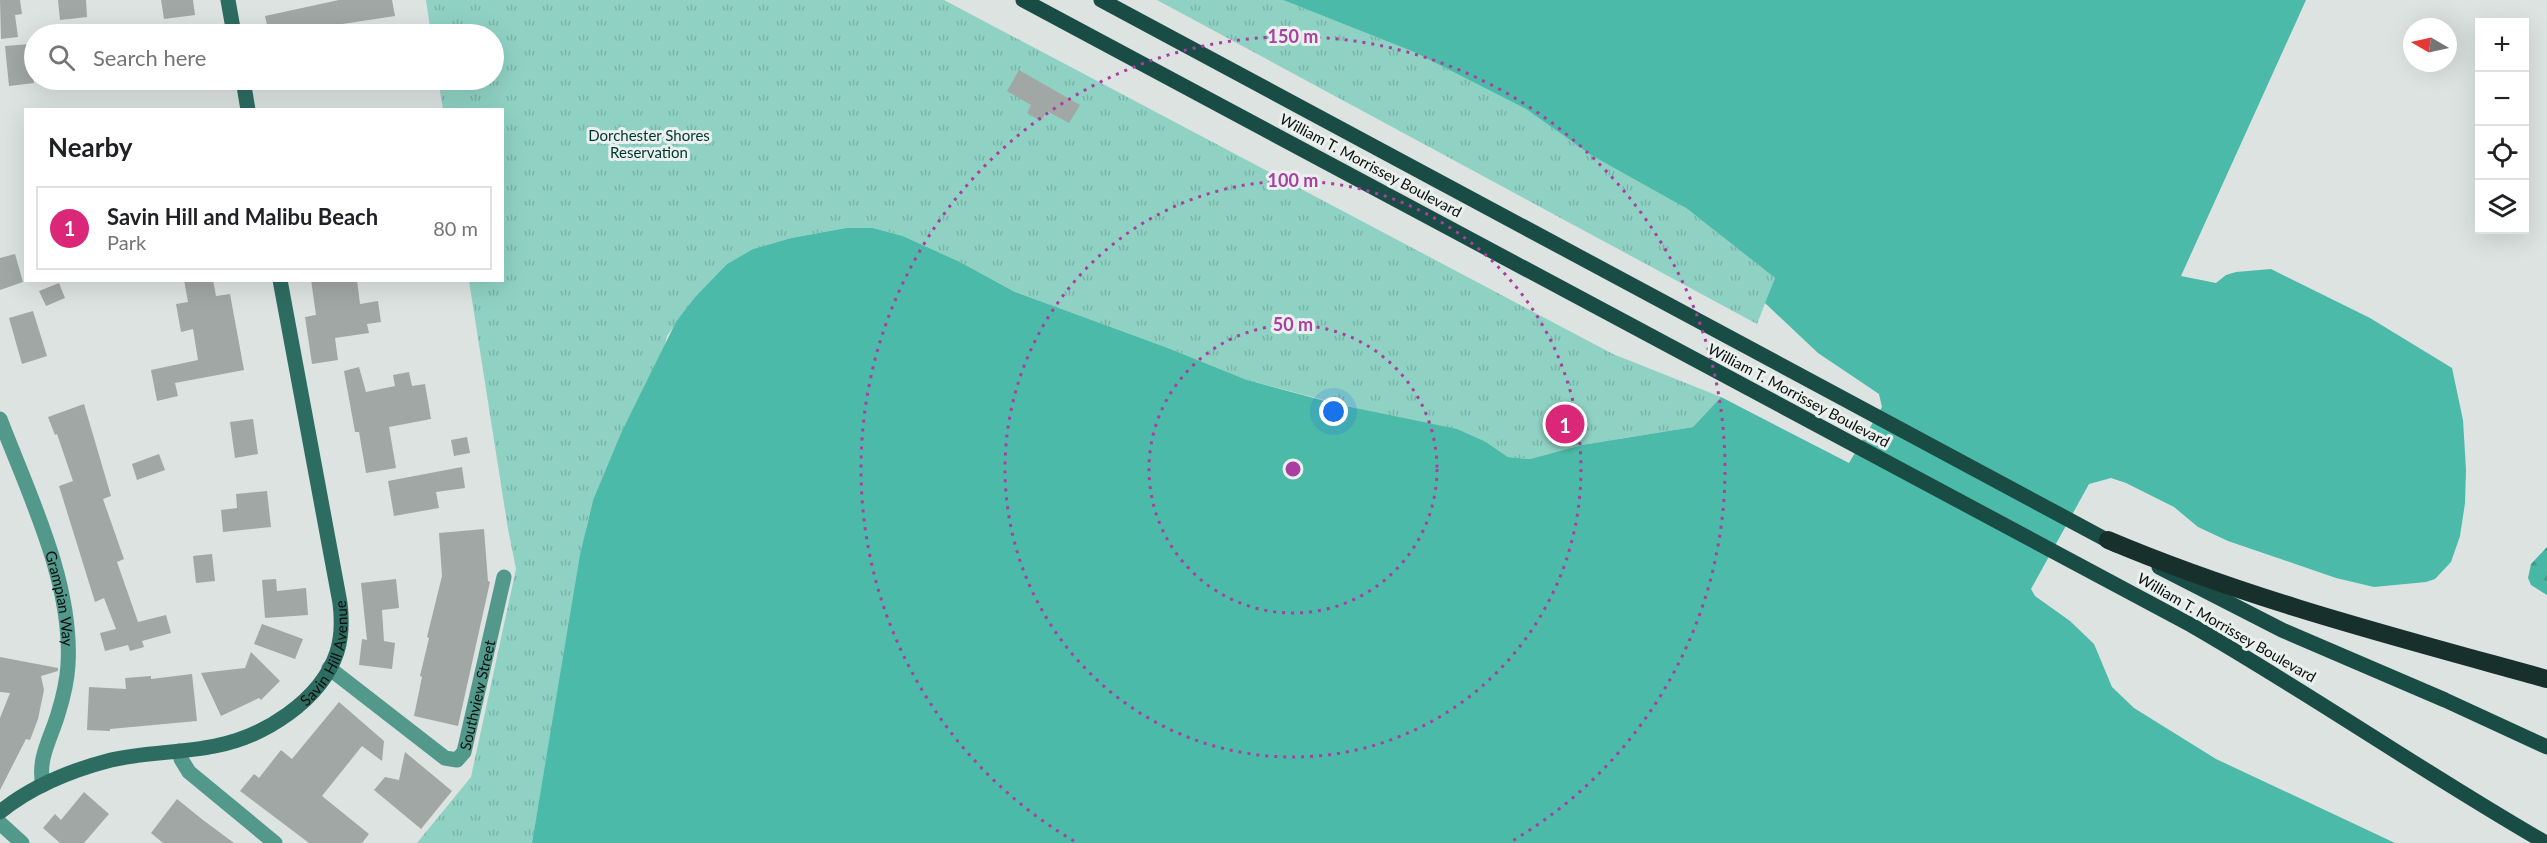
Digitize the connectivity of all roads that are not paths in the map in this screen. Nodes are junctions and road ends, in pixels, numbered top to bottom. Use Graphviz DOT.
graph roads {
  1 [pos="228,0"];
  2 [pos="1023,0"];
  3 [pos="1101,0"];
  4 [pos="232,24"];
  5 [pos="245,90"];
  6 [pos="248,108"];
  7 [pos="280,282"];
  8 [pos="0,419"];
  9 [pos="2108,540"];
  10 [pos="504,577"];
  11 [pos="329,668"];
  12 [pos="2547,679"];
  13 [pos="2547,747"];
  14 [pos="179,751"];
  15 [pos="43,785"];
  16 [pos="0,812"];
  17 [pos="0,823"];
  18 [pos="22,843"];
  19 [pos="275,843"];
  20 [pos="2546,843"];
  1 -- 4 [label="street"];
  2 -- 20 [label="main road, William T. Morrissey Boulevard"];
  3 -- 9 [label="main road, William T. Morrissey Boulevard"];
  5 -- 6 [label="street"];
  7 -- 11 [label="street, Savin Hill Avenue"];
  8 -- 15 [label="street, Grampian Way"];
  9 -- 12 [label="highway"];
  9 -- 13 [label="main road, William T. Morrissey Boulevard"];
  10 -- 11 [label="street, Southview Street"];
  11 -- 14 [label="street, Savin Hill Avenue"];
  14 -- 15 [label="street, Savin Hill Avenue"];
  14 -- 19 [label="street"];
  15 -- 16 [label="street, Savin Hill Avenue"];
  17 -- 18 [label="street"];
}
